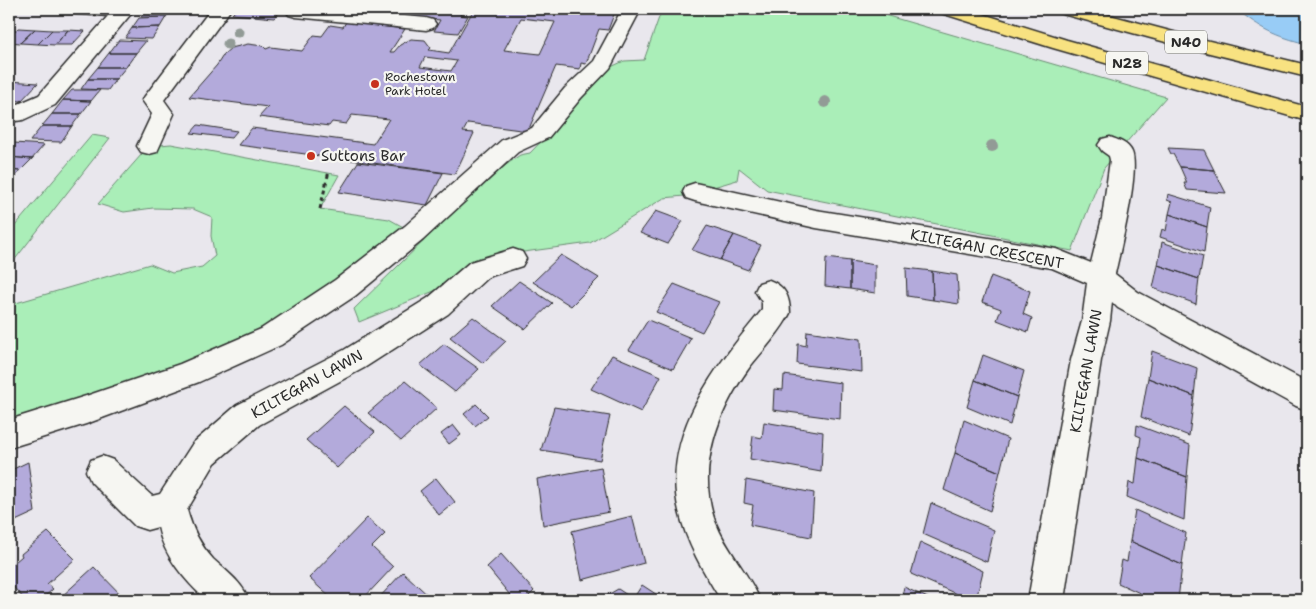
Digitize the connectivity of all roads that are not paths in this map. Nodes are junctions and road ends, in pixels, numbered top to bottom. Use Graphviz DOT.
graph roads {
  1 [pos="74,9"];
  2 [pos="221,9"];
  3 [pos="630,9"];
  4 [pos="948,9"];
  5 [pos="973,9"];
  6 [pos="1066,9"];
  7 [pos="1127,9"];
  8 [pos="124,10"];
  9 [pos="293,15"];
  10 [pos="426,24"];
  11 [pos="1307,59"];
  12 [pos="1307,71"];
  13 [pos="1307,98"];
  14 [pos="1307,114"];
  15 [pos="9,115"];
  16 [pos="1110,145"];
  17 [pos="149,146"];
  18 [pos="695,192"];
  19 [pos="513,259"];
  20 [pos="1101,278"];
  21 [pos="770,291"];
  22 [pos="1307,397"];
  23 [pos="9,434"];
  24 [pos="102,471"];
  25 [pos="170,508"];
  26 [pos="231,600"];
  27 [pos="742,600"];
  28 [pos="1046,600"];
  1 -- 8 [label="street"];
  2 -- 17 [label="street"];
  3 -- 23 [label="street"];
  4 -- 14 [label="highway, N28"];
  5 -- 13 [label="highway, N40"];
  6 -- 12 [label="highway, N40"];
  7 -- 11 [label="highway"];
  8 -- 15 [label="street"];
  9 -- 10 [label="street"];
  16 -- 20 [label="street, KILTEGAN LAWN"];
  18 -- 20 [label="street, KILTEGAN CRESCENT"];
  19 -- 25 [label="street, KILTEGAN LAWN"];
  20 -- 22 [label="street, KILTEGAN CRESCENT"];
  20 -- 28 [label="street, KILTEGAN LAWN"];
  21 -- 27 [label="street"];
  24 -- 25 [label="street"];
  25 -- 26 [label="street"];
}
